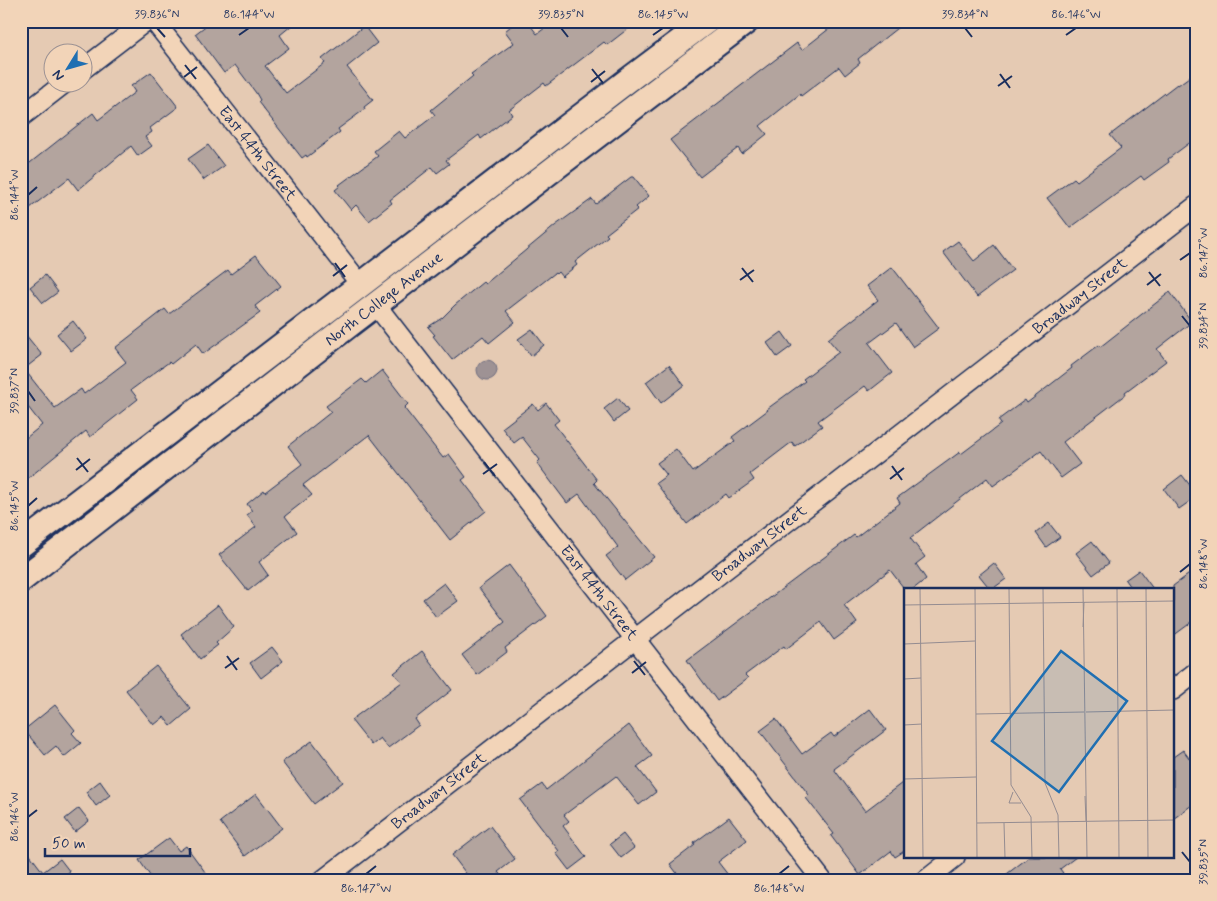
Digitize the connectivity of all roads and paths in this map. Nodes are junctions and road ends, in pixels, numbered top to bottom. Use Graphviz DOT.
graph roads {
  1 [pos="146,21"];
  2 [pos="154,21"];
  3 [pos="707,21"];
  4 [pos="747,21"];
  5 [pos="92,62"];
  6 [pos="53,92"];
  7 [pos="21,117"];
  8 [pos="1196,206"];
  9 [pos="360,285"];
  10 [pos="376,305"];
  11 [pos="21,545"];
  12 [pos="21,580"];
  13 [pos="635,639"];
  14 [pos="1196,672"];
  15 [pos="1174,689"];
  16 [pos="954,858"];
  17 [pos="323,880"];
  18 [pos="822,880"];
  19 [pos="926,880"];
  1 -- 5 [label="street"];
  2 -- 9 [label="street, East 44th Street"];
  3 -- 9 [label="main road, North College Avenue"];
  4 -- 10 [label="main road, North College Avenue"];
  6 -- 7 [label="street"];
  8 -- 13 [label="street, Broadway Street"];
  9 -- 11 [label="main road, North College Avenue"];
  10 -- 12 [label="main road, North College Avenue"];
  10 -- 13 [label="street, East 44th Street"];
  13 -- 17 [label="street, Broadway Street"];
  13 -- 18 [label="street, East 44th Street"];
  14 -- 15 [label="street"];
  16 -- 19 [label="street"];
}
